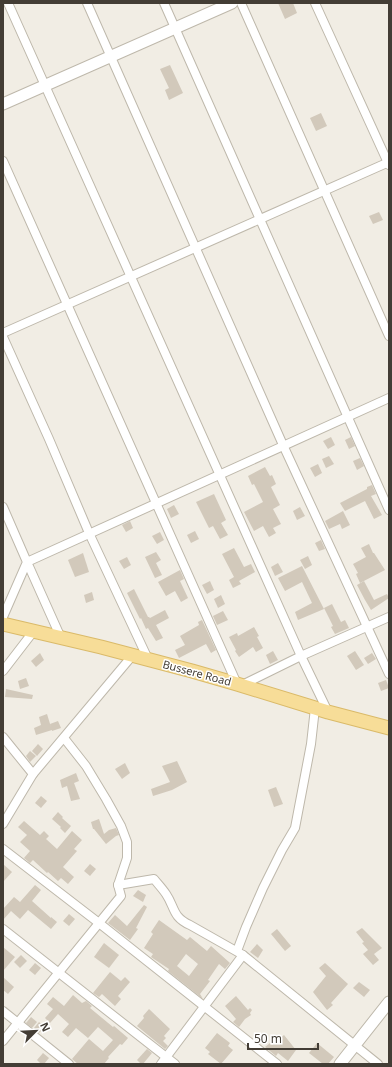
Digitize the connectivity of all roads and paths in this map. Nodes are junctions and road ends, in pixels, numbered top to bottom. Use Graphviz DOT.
graph roads {
  1 [pos="8,3"];
  2 [pos="86,3"];
  3 [pos="164,3"];
  4 [pos="232,3"];
  5 [pos="241,3"];
  6 [pos="315,3"];
  7 [pos="175,28"];
  8 [pos="110,57"];
  9 [pos="45,85"];
  10 [pos="3,104"];
  11 [pos="3,161"];
  12 [pos="389,163"];
  13 [pos="325,191"];
  14 [pos="260,219"];
  15 [pos="195,248"];
  16 [pos="131,276"];
  17 [pos="67,305"];
  18 [pos="3,333"];
  19 [pos="389,336"];
  20 [pos="3,338"];
  21 [pos="389,398"];
  22 [pos="348,416"];
  23 [pos="283,446"];
  24 [pos="220,474"];
  25 [pos="156,503"];
  26 [pos="3,507"];
  27 [pos="389,510"];
  28 [pos="89,533"];
  29 [pos="27,562"];
  30 [pos="3,617"];
  31 [pos="389,617"];
  32 [pos="3,624"];
  33 [pos="368,627"];
  34 [pos="33,632"];
  35 [pos="61,638"];
  36 [pos="132,656"];
  37 [pos="301,656"];
  38 [pos="148,659"];
  39 [pos="3,671"];
  40 [pos="389,674"];
  41 [pos="240,685"];
  42 [pos="322,710"];
  43 [pos="389,728"];
  44 [pos="3,737"];
  45 [pos="64,738"];
  46 [pos="33,774"];
  47 [pos="3,824"];
  48 [pos="3,849"];
  49 [pos="118,885"];
  50 [pos="99,923"];
  51 [pos="3,929"];
  52 [pos="240,953"];
  53 [pos="58,973"];
  54 [pos="389,1002"];
  55 [pos="204,1007"];
  56 [pos="3,1011"];
  57 [pos="18,1023"];
  58 [pos="3,1041"];
  59 [pos="354,1045"];
  60 [pos="164,1061"];
  61 [pos="69,1064"];
  62 [pos="175,1064"];
  63 [pos="277,1064"];
  64 [pos="340,1064"];
  65 [pos="378,1064"];
  1 -- 9 [label="street"];
  2 -- 8 [label="street"];
  3 -- 7 [label="street"];
  4 -- 7 [label="street"];
  5 -- 13 [label="street"];
  6 -- 12 [label="street"];
  7 -- 8 [label="street"];
  7 -- 14 [label="street"];
  8 -- 9 [label="street"];
  8 -- 15 [label="street"];
  9 -- 10 [label="street"];
  9 -- 16 [label="street"];
  11 -- 17 [label="street"];
  12 -- 13 [label="street"];
  13 -- 14 [label="street"];
  13 -- 19 [label="street"];
  14 -- 15 [label="street"];
  14 -- 22 [label="street"];
  15 -- 16 [label="street"];
  15 -- 23 [label="street"];
  16 -- 17 [label="street"];
  16 -- 24 [label="street"];
  17 -- 18 [label="street"];
  17 -- 25 [label="street"];
  20 -- 28 [label="street"];
  21 -- 22 [label="street"];
  22 -- 23 [label="street"];
  22 -- 27 [label="street"];
  23 -- 24 [label="street"];
  23 -- 33 [label="street"];
  24 -- 25 [label="street"];
  24 -- 37 [label="street"];
  25 -- 28 [label="street"];
  25 -- 41 [label="street"];
  26 -- 29 [label="street"];
  28 -- 29 [label="street"];
  28 -- 38 [label="street"];
  29 -- 30 [label="street"];
  29 -- 35 [label="street"];
  31 -- 33 [label="street"];
  32 -- 34 [label="main road, Bussere Road"];
  33 -- 37 [label="street"];
  33 -- 40 [label="street"];
  34 -- 35 [label="main road, Bussere Road"];
  34 -- 39 [label="street"];
  35 -- 36 [label="main road, Bussere Road"];
  36 -- 38 [label="main road, Bussere Road"];
  36 -- 45 [label="street"];
  37 -- 41 [label="street"];
  37 -- 42 [label="street"];
  38 -- 41 [label="main road, Bussere Road"];
  41 -- 42 [label="main road, Bussere Road"];
  42 -- 43 [label="main road, Bussere Road"];
  42 -- 52 [label="street"];
  44 -- 46 [label="street"];
  45 -- 46 [label="street"];
  45 -- 49 [label="street"];
  46 -- 47 [label="street"];
  48 -- 50 [label="street"];
  49 -- 50 [label="street"];
  49 -- 52 [label="street"];
  50 -- 53 [label="street"];
  50 -- 55 [label="street"];
  51 -- 53 [label="street"];
  52 -- 55 [label="street"];
  52 -- 59 [label="street"];
  53 -- 57 [label="street"];
  53 -- 60 [label="street"];
  54 -- 59 [label="street"];
  55 -- 60 [label="street"];
  55 -- 63 [label="street"];
  56 -- 57 [label="street"];
  57 -- 58 [label="street"];
  57 -- 61 [label="street"];
  59 -- 64 [label="street"];
  59 -- 65 [label="street"];
  60 -- 62 [label="street"];
}
